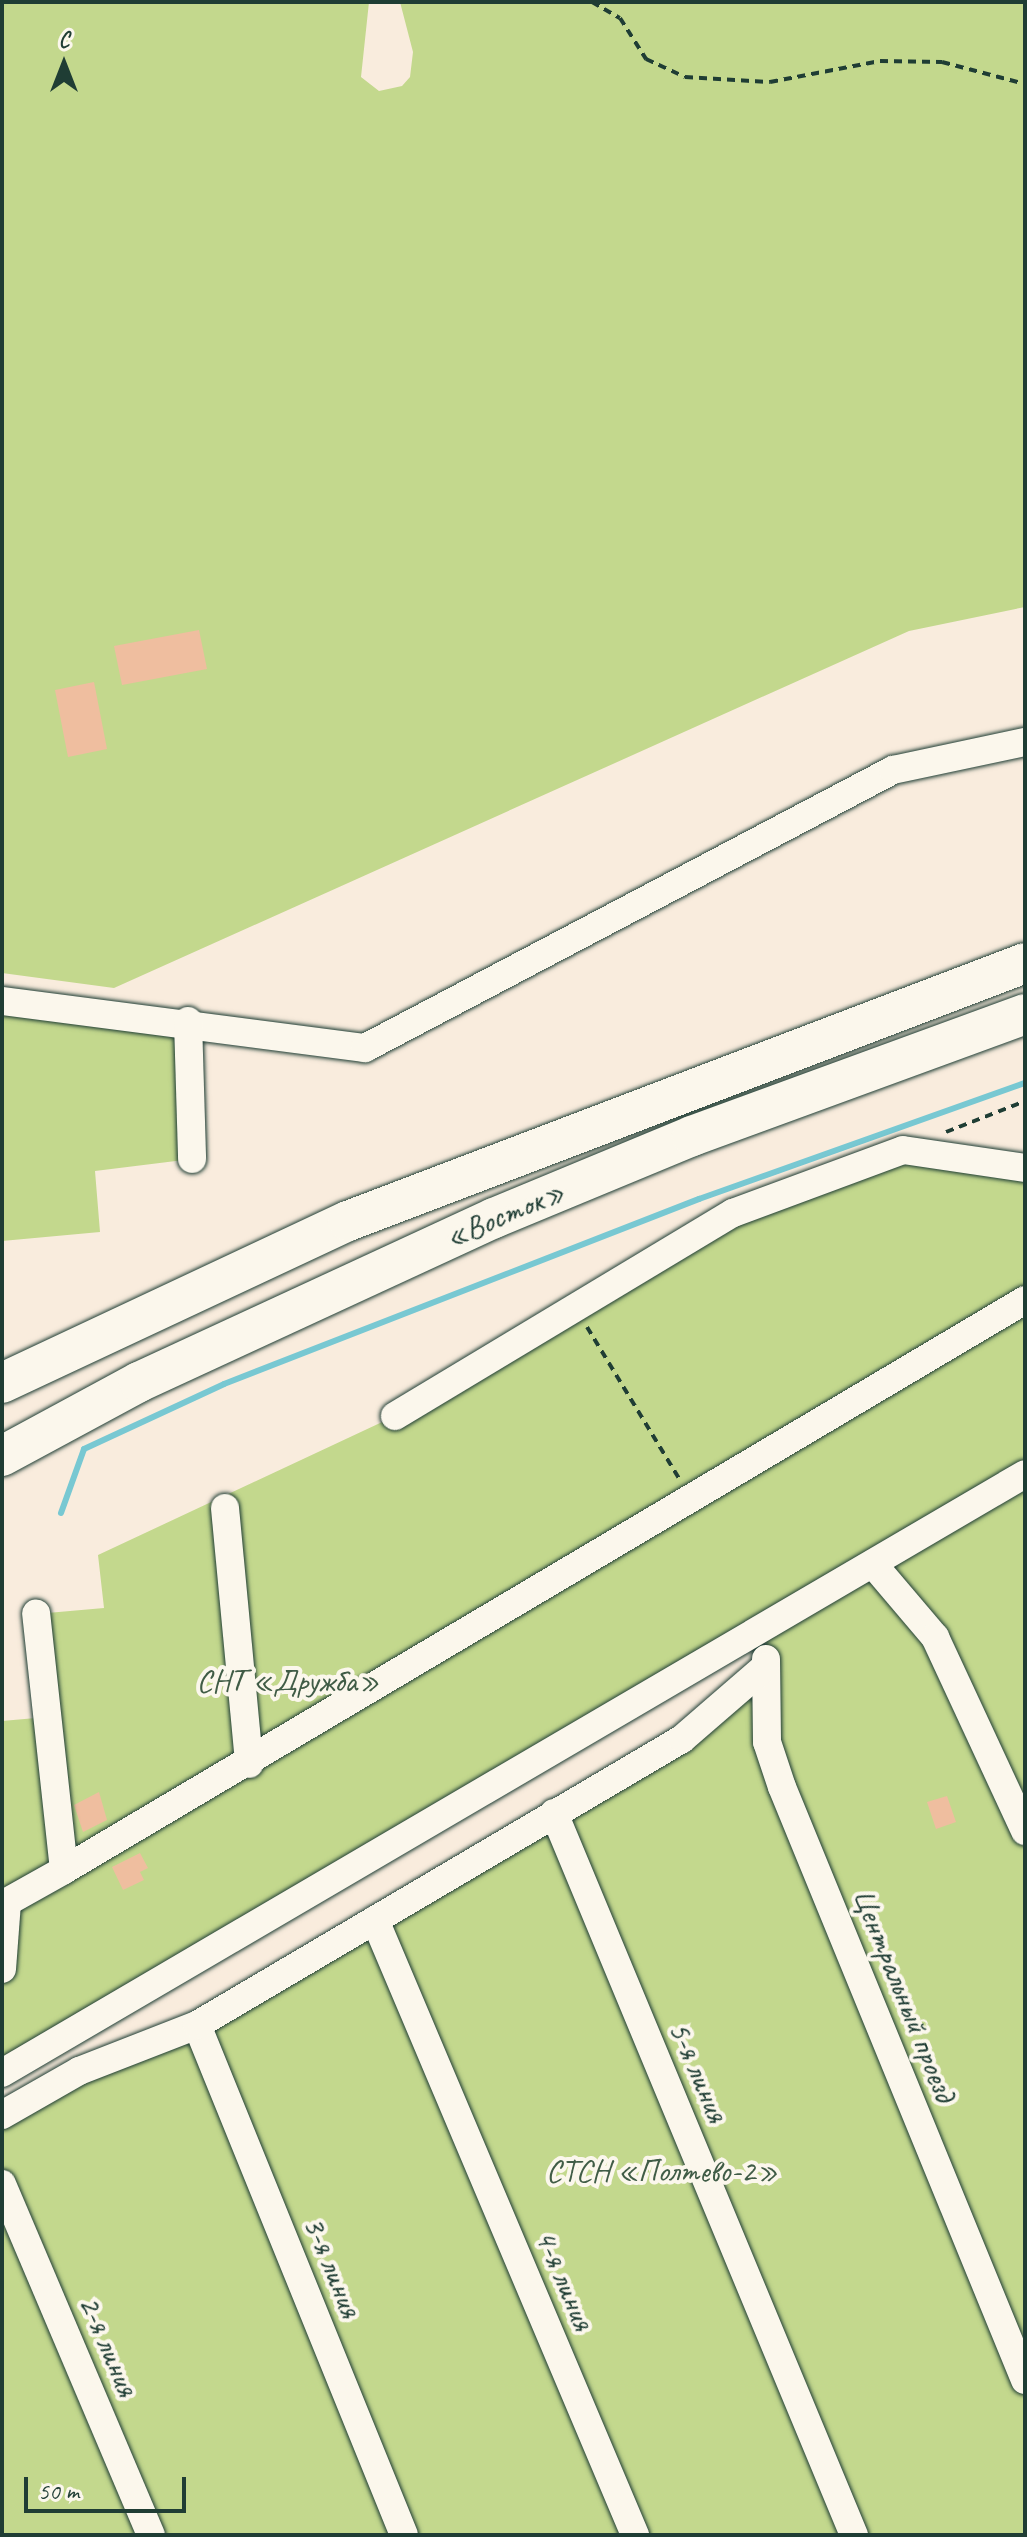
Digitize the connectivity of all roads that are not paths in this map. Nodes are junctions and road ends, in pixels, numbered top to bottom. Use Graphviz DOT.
graph roads {
  1 [pos="1025,742"];
  2 [pos="1025,963"];
  3 [pos="2,1001"];
  4 [pos="1025,1014"];
  5 [pos="188,1021"];
  6 [pos="192,1159"];
  7 [pos="1025,1168"];
  8 [pos="1025,1300"];
  9 [pos="2,1383"];
  10 [pos="395,1416"];
  11 [pos="2,1456"];
  12 [pos="1025,1474"];
  13 [pos="225,1508"];
  14 [pos="873,1564"];
  15 [pos="36,1614"];
  16 [pos="768,1626"];
  17 [pos="765,1667"];
  18 [pos="249,1764"];
  19 [pos="554,1813"];
  20 [pos="1025,1831"];
  21 [pos="64,1870"];
  22 [pos="4,1901"];
  23 [pos="375,1920"];
  24 [pos="2,1969"];
  25 [pos="197,2025"];
  26 [pos="2,2073"];
  27 [pos="2,2115"];
  28 [pos="2,2184"];
  29 [pos="1025,2380"];
  30 [pos="151,2535"];
  31 [pos="404,2535"];
  32 [pos="635,2535"];
  33 [pos="854,2535"];
  1 -- 5 [label="street"];
  2 -- 9 [label="highway, «Восток»"];
  3 -- 5 [label="street"];
  4 -- 11 [label="highway, «Восток»"];
  5 -- 6 [label="street"];
  7 -- 10 [label="street"];
  8 -- 18 [label="street"];
  12 -- 14 [label="street"];
  13 -- 18 [label="street"];
  14 -- 16 [label="street"];
  14 -- 20 [label="street"];
  15 -- 21 [label="street"];
  16 -- 17 [label="street, Центральный проезд"];
  16 -- 26 [label="street"];
  17 -- 19 [label="street"];
  17 -- 29 [label="street, Центральный проезд"];
  18 -- 21 [label="street"];
  19 -- 23 [label="street"];
  19 -- 33 [label="street, 5-я линия"];
  21 -- 22 [label="street"];
  22 -- 24 [label="street"];
  23 -- 25 [label="street"];
  23 -- 32 [label="street, 4-я линия"];
  25 -- 27 [label="street"];
  25 -- 31 [label="street, 3-я линия"];
  28 -- 30 [label="street, 2-я линия"];
}
